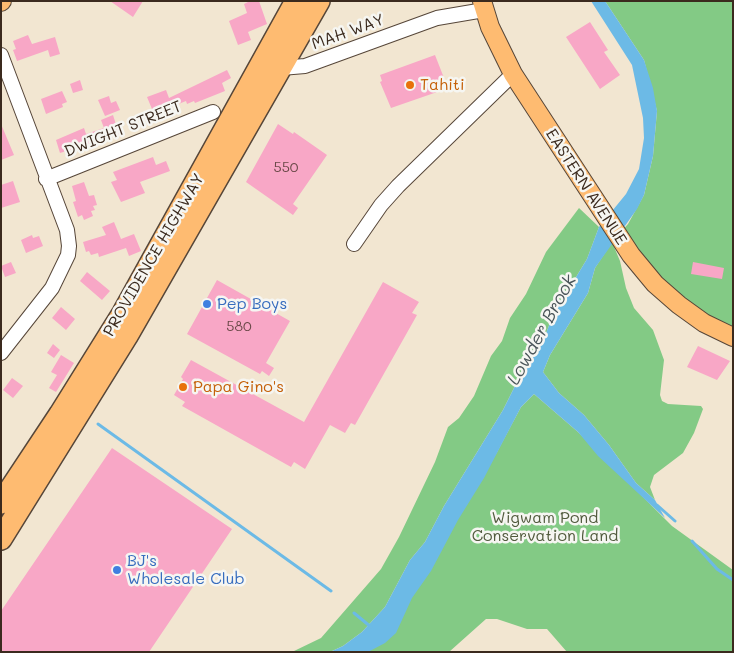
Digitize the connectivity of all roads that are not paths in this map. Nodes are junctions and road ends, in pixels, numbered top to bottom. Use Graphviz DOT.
graph roads {
  1 [pos="296,1"];
  2 [pos="320,1"];
  3 [pos="483,5"];
  4 [pos="1,55"];
  5 [pos="281,68"];
  6 [pos="513,74"];
  7 [pos="213,112"];
  8 [pos="46,178"];
  9 [pos="354,244"];
  10 [pos="733,337"];
  11 [pos="1,354"];
  12 [pos="1,503"];
  13 [pos="1,539"];
  1 -- 12 [label="highway, PROVIDENCE HIGHWAY"];
  2 -- 5 [label="highway, PROVIDENCE HIGHWAY"];
  3 -- 5 [label="street, MAH WAY"];
  3 -- 6 [label="main road, EASTERN AVENUE"];
  4 -- 8 [label="street"];
  5 -- 13 [label="highway, PROVIDENCE HIGHWAY"];
  6 -- 9 [label="street"];
  6 -- 10 [label="main road, EASTERN AVENUE"];
  7 -- 8 [label="street, DWIGHT STREET"];
  8 -- 11 [label="street"];
}
